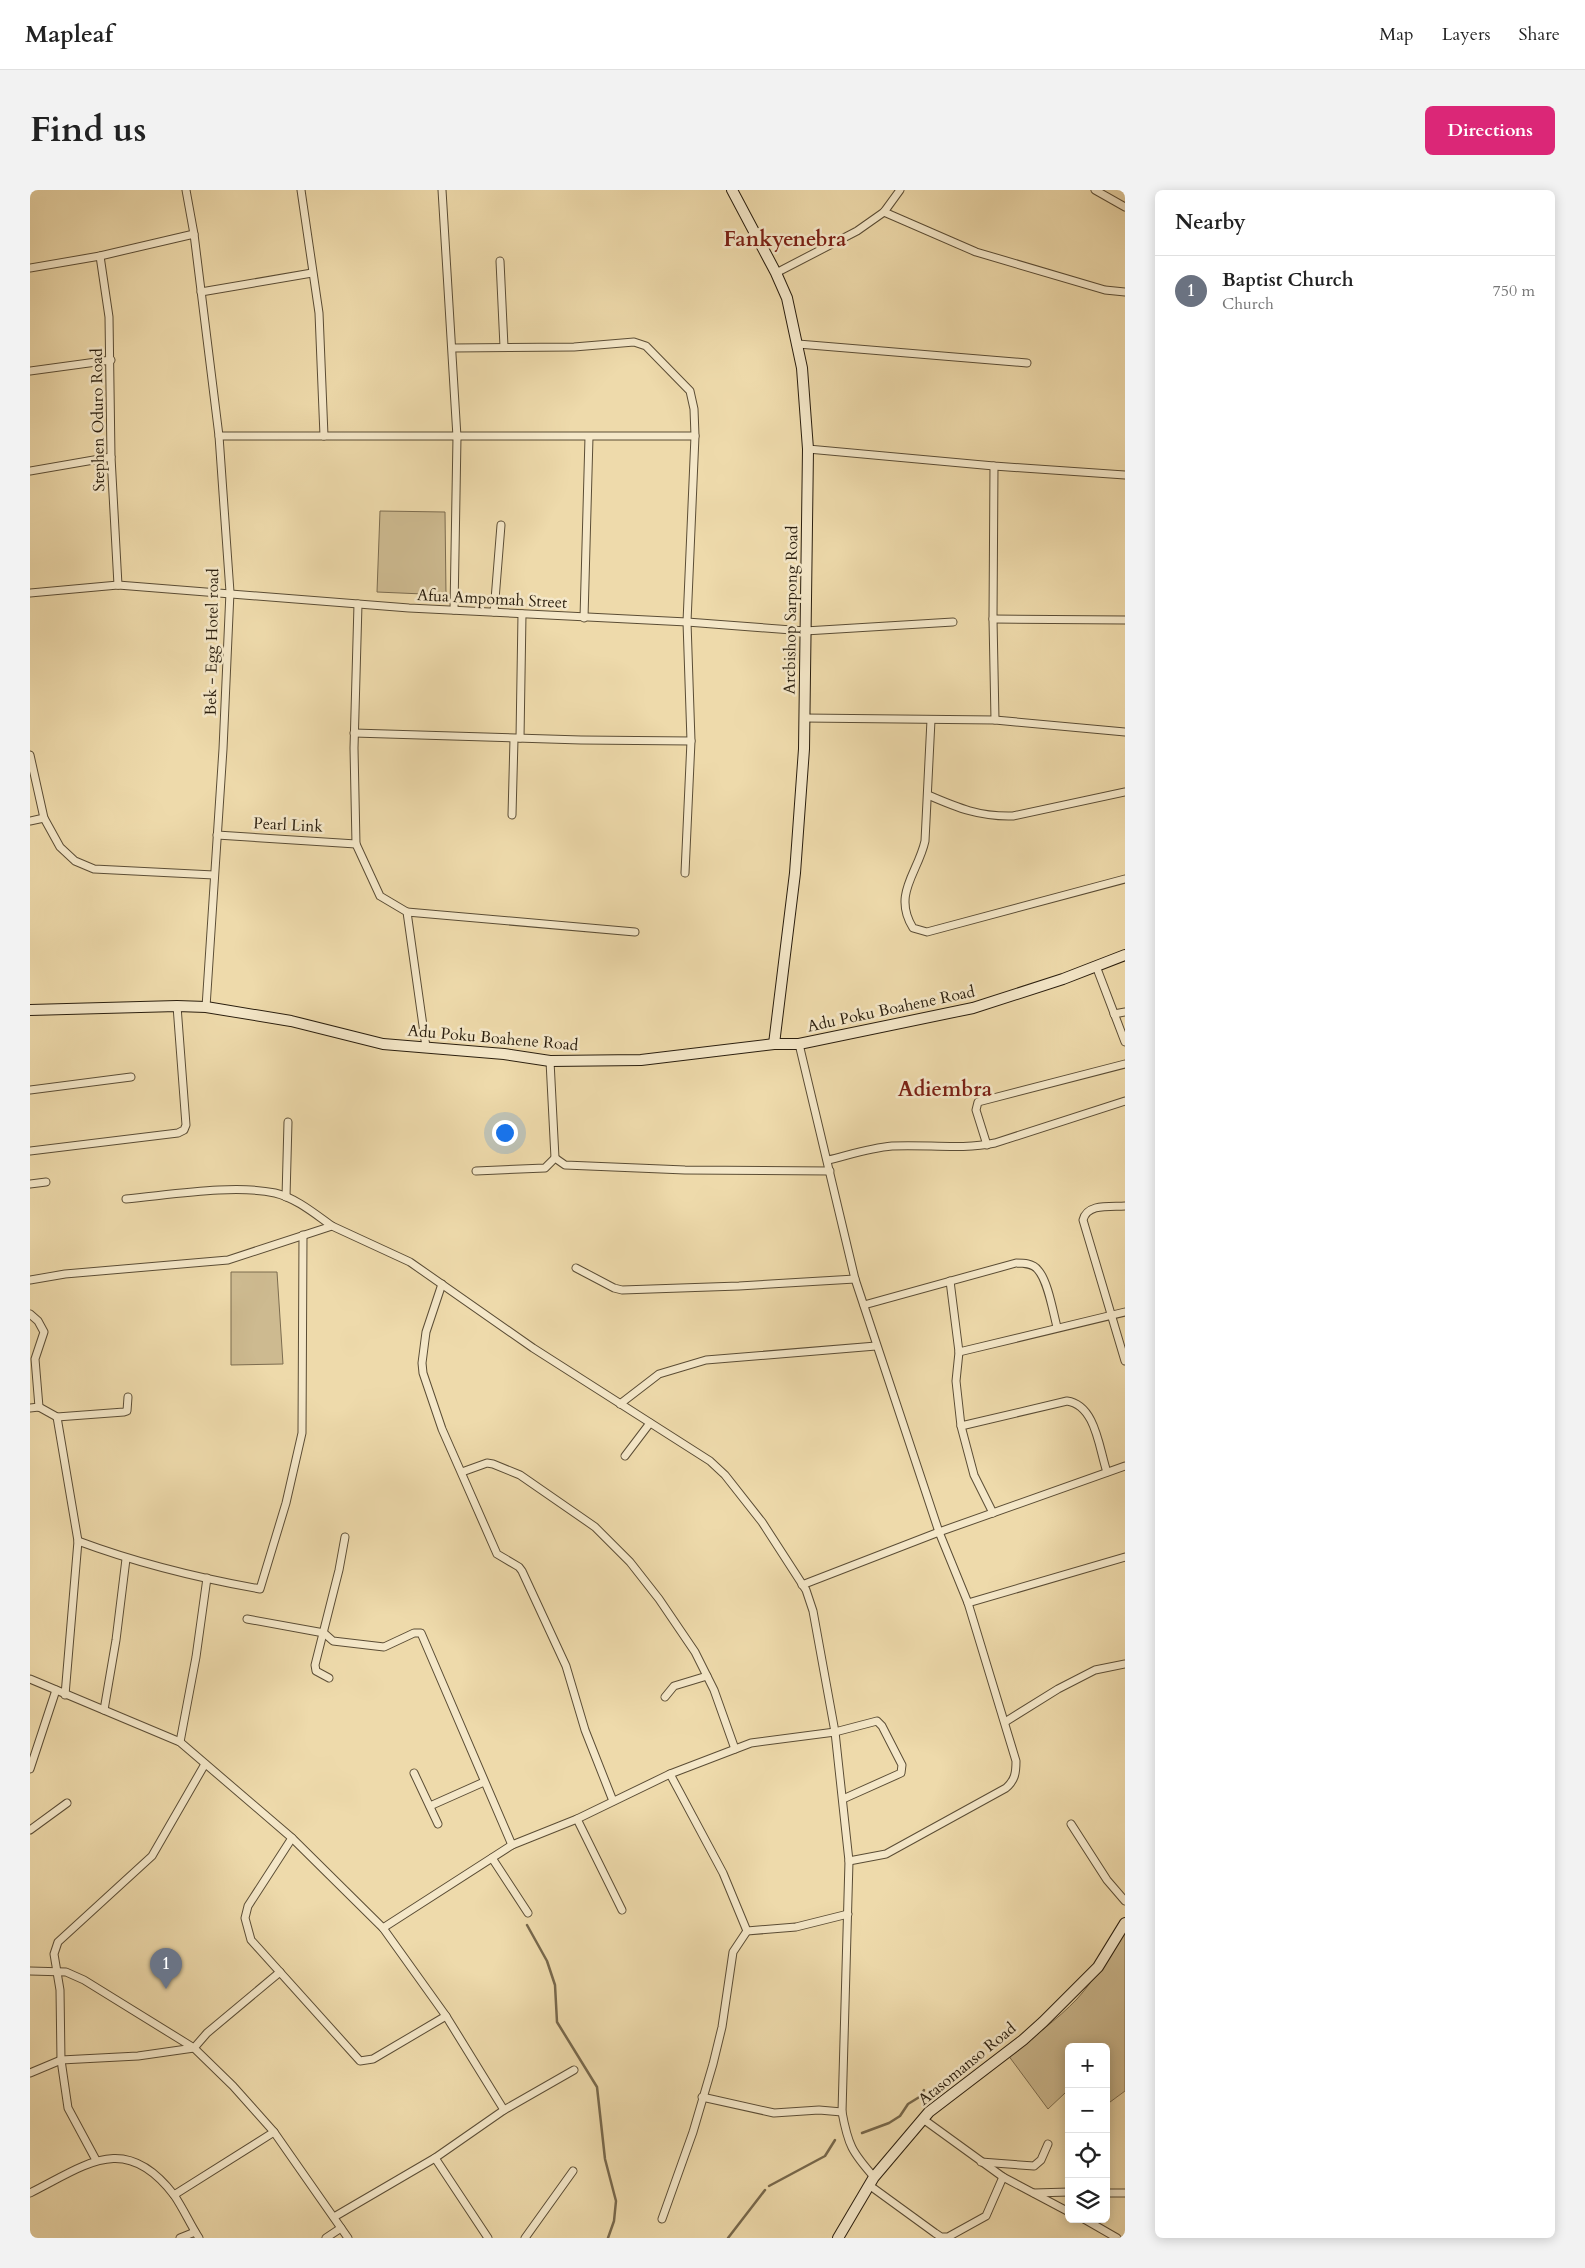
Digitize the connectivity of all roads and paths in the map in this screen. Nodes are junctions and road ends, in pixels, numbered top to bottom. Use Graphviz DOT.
graph roads {
  1 [pos="186,190"];
  2 [pos="301,190"];
  3 [pos="442,190"];
  4 [pos="732,190"];
  5 [pos="900,190"];
  6 [pos="1095,190"];
  7 [pos="1125,207"];
  8 [pos="884,212"];
  9 [pos="194,234"];
  10 [pos="100,256"];
  11 [pos="500,261"];
  12 [pos="30,268"];
  13 [pos="312,273"];
  14 [pos="776,273"];
  15 [pos="202,292"];
  16 [pos="1125,292"];
  17 [pos="798,344"];
  18 [pos="504,347"];
  19 [pos="453,348"];
  20 [pos="111,360"];
  21 [pos="1027,363"];
  22 [pos="30,371"];
  23 [pos="219,436"];
  24 [pos="324,436"];
  25 [pos="457,436"];
  26 [pos="694,436"];
  27 [pos="589,437"];
  28 [pos="808,449"];
  29 [pos="111,457"];
  30 [pos="994,466"];
  31 [pos="30,471"];
  32 [pos="1125,475"];
  33 [pos="501,525"];
  34 [pos="118,585"];
  35 [pos="230,592"];
  36 [pos="30,593"];
  37 [pos="358,604"];
  38 [pos="454,610"];
  39 [pos="494,612"];
  40 [pos="522,614"];
  41 [pos="584,618"];
  42 [pos="993,619"];
  43 [pos="1125,620"];
  44 [pos="687,622"];
  45 [pos="953,622"];
  46 [pos="805,631"];
  47 [pos="804,718"];
  48 [pos="931,720"];
  49 [pos="995,720"];
  50 [pos="354,732"];
  51 [pos="1125,732"];
  52 [pos="517,738"];
  53 [pos="691,741"];
  54 [pos="30,755"];
  55 [pos="1125,792"];
  56 [pos="928,795"];
  57 [pos="512,815"];
  58 [pos="44,818"];
  59 [pos="30,821"];
  60 [pos="217,835"];
  61 [pos="356,844"];
  62 [pos="685,873"];
  63 [pos="214,875"];
  64 [pos="1125,879"];
  65 [pos="406,912"];
  66 [pos="635,932"];
  67 [pos="1125,955"];
  68 [pos="1096,966"];
  69 [pos="177,1006"];
  70 [pos="206,1007"];
  71 [pos="30,1010"];
  72 [pos="1125,1012"];
  73 [pos="1114,1014"];
  74 [pos="1125,1042"];
  75 [pos="774,1044"];
  76 [pos="799,1044"];
  77 [pos="426,1047"];
  78 [pos="550,1061"];
  79 [pos="1125,1064"];
  80 [pos="131,1077"];
  81 [pos="30,1090"];
  82 [pos="1125,1101"];
  83 [pos="288,1122"];
  84 [pos="987,1145"];
  85 [pos="30,1151"];
  86 [pos="555,1158"];
  87 [pos="828,1160"];
  88 [pos="476,1171"];
  89 [pos="830,1171"];
  90 [pos="46,1182"];
  91 [pos="30,1184"];
  92 [pos="286,1197"];
  93 [pos="126,1199"];
  94 [pos="1125,1206"];
  95 [pos="332,1226"];
  96 [pos="303,1235"];
  97 [pos="576,1268"];
  98 [pos="855,1278"];
  99 [pos="30,1280"];
  100 [pos="950,1281"];
  101 [pos="442,1284"];
  102 [pos="864,1306"];
  103 [pos="1125,1312"];
  104 [pos="30,1314"];
  105 [pos="1110,1316"];
  106 [pos="1057,1327"];
  107 [pos="876,1346"];
  108 [pos="959,1352"];
  109 [pos="1125,1361"];
  110 [pos="128,1397"];
  111 [pos="620,1404"];
  112 [pos="38,1407"];
  113 [pos="30,1408"];
  114 [pos="58,1418"];
  115 [pos="650,1424"];
  116 [pos="961,1426"];
  117 [pos="626,1456"];
  118 [pos="1125,1466"];
  119 [pos="462,1472"];
  120 [pos="1107,1472"];
  121 [pos="994,1513"];
  122 [pos="940,1532"];
  123 [pos="345,1537"];
  124 [pos="78,1541"];
  125 [pos="1125,1557"];
  126 [pos="126,1559"];
  127 [pos="207,1578"];
  128 [pos="802,1585"];
  129 [pos="968,1603"];
  130 [pos="247,1619"];
  131 [pos="324,1633"];
  132 [pos="1125,1664"];
  133 [pos="706,1676"];
  134 [pos="329,1678"];
  135 [pos="30,1679"];
  136 [pos="56,1690"];
  137 [pos="65,1695"];
  138 [pos="665,1697"];
  139 [pos="104,1710"];
  140 [pos="1005,1722"];
  141 [pos="835,1732"];
  142 [pos="180,1742"];
  143 [pos="735,1749"];
  144 [pos="205,1764"];
  145 [pos="30,1769"];
  146 [pos="414,1773"];
  147 [pos="670,1774"];
  148 [pos="484,1782"];
  149 [pos="843,1799"];
  150 [pos="613,1801"];
  151 [pos="67,1803"];
  152 [pos="430,1806"];
  153 [pos="577,1819"];
  154 [pos="438,1824"];
  155 [pos="1071,1824"];
  156 [pos="30,1830"];
  157 [pos="292,1838"];
  158 [pos="512,1845"];
  159 [pos="492,1858"];
  160 [pos="849,1861"];
  161 [pos="1125,1901"];
  162 [pos="622,1910"];
  163 [pos="528,1913"];
  164 [pos="848,1914"];
  165 [pos="1125,1923"];
  166 [pos="384,1928"];
  167 [pos="747,1931"];
  168 [pos="30,1971"];
  169 [pos="56,1972"];
  170 [pos="280,1972"];
  171 [pos="446,2016"];
  172 [pos="194,2048"];
  173 [pos="61,2060"];
  174 [pos="574,2070"];
  175 [pos="30,2073"];
  176 [pos="702,2097"];
  177 [pos="504,2110"];
  178 [pos="842,2112"];
  179 [pos="923,2118"];
  180 [pos="274,2132"];
  181 [pos="1048,2144"];
  182 [pos="435,2158"];
  183 [pos="96,2160"];
  184 [pos="980,2162"];
  185 [pos="573,2171"];
  186 [pos="1003,2177"];
  187 [pos="872,2181"];
  188 [pos="1065,2192"];
  189 [pos="1031,2193"];
  190 [pos="1110,2193"];
  191 [pos="1125,2193"];
  192 [pos="30,2194"];
  193 [pos="174,2195"];
  194 [pos="1065,2210"];
  195 [pos="334,2217"];
  196 [pos="662,2219"];
  197 [pos="1091,2223"];
  198 [pos="341,2228"];
  199 [pos="197,2235"];
  200 [pos="180,2238"];
  201 [pos="326,2238"];
  202 [pos="348,2238"];
  203 [pos="488,2238"];
  204 [pos="525,2238"];
  205 [pos="838,2238"];
  206 [pos="1117,2238"];
  1 -- 9 [label="street, Bek - Egg Hotel road"];
  2 -- 13 [label="street"];
  3 -- 19 [label="street"];
  4 -- 14 [label="street, Arcbishop Sarpong Road"];
  5 -- 8 [label="street"];
  6 -- 7 [label="street"];
  8 -- 14 [label="street"];
  8 -- 16 [label="street"];
  9 -- 10 [label="street"];
  9 -- 15 [label="street, Bek - Egg Hotel road"];
  10 -- 12 [label="street"];
  10 -- 20 [label="street, Stephen Oduro Road"];
  11 -- 18 [label="street"];
  13 -- 15 [label="street"];
  13 -- 24 [label="street"];
  14 -- 17 [label="street, Arcbishop Sarpong Road"];
  15 -- 23 [label="street, Bek - Egg Hotel road"];
  17 -- 21 [label="street"];
  17 -- 28 [label="street, Arcbishop Sarpong Road"];
  18 -- 19 [label="street"];
  18 -- 26 [label="street"];
  19 -- 25 [label="street"];
  20 -- 22 [label="street"];
  20 -- 29 [label="street, Stephen Oduro Road"];
  23 -- 24 [label="street"];
  23 -- 35 [label="street, Bek - Egg Hotel road"];
  24 -- 25 [label="street"];
  25 -- 27 [label="street"];
  25 -- 38 [label="street"];
  26 -- 27 [label="street"];
  26 -- 44 [label="street"];
  27 -- 41 [label="street"];
  28 -- 30 [label="street"];
  28 -- 46 [label="street, Arcbishop Sarpong Road"];
  29 -- 31 [label="street"];
  29 -- 34 [label="street, Stephen Oduro Road"];
  30 -- 32 [label="street"];
  30 -- 42 [label="street"];
  33 -- 39 [label="street"];
  34 -- 35 [label="street, Afua Ampomah Street"];
  34 -- 36 [label="street, Afua Ampomah Street"];
  35 -- 37 [label="street, Afua Ampomah Street"];
  35 -- 60 [label="street, Bek - Egg Hotel road"];
  37 -- 38 [label="street, Afua Ampomah Street"];
  37 -- 50 [label="street"];
  38 -- 39 [label="street, Afua Ampomah Street"];
  39 -- 40 [label="street, Afua Ampomah Street"];
  40 -- 41 [label="street, Afua Ampomah Street"];
  40 -- 52 [label="street"];
  41 -- 44 [label="street, Afua Ampomah Street"];
  42 -- 43 [label="street"];
  42 -- 49 [label="street"];
  44 -- 46 [label="street, Afua Ampomah Street"];
  44 -- 53 [label="street"];
  45 -- 46 [label="street, Afua Ampomah Street"];
  46 -- 47 [label="street, Arcbishop Sarpong Road"];
  47 -- 48 [label="street"];
  47 -- 75 [label="street, Arcbishop Sarpong Road"];
  48 -- 49 [label="street"];
  48 -- 56 [label="street"];
  49 -- 51 [label="street"];
  50 -- 52 [label="street"];
  50 -- 61 [label="street"];
  52 -- 53 [label="street"];
  52 -- 57 [label="street"];
  53 -- 62 [label="street"];
  54 -- 58 [label="street"];
  55 -- 56 [label="street"];
  56 -- 64 [label="street"];
  58 -- 59 [label="street"];
  58 -- 63 [label="street"];
  60 -- 61 [label="street, Pearl Link"];
  60 -- 63 [label="street, Bek - Egg Hotel road"];
  61 -- 65 [label="street"];
  63 -- 70 [label="street, Bek - Egg Hotel road"];
  65 -- 66 [label="street"];
  65 -- 77 [label="street"];
  67 -- 68 [label="street, Adu Poku Boahene Road"];
  68 -- 73 [label="street"];
  68 -- 76 [label="street, Adu Poku Boahene Road"];
  69 -- 70 [label="street, Adu Poku Boahene Road"];
  69 -- 71 [label="street, Adu Poku Boahene Road"];
  69 -- 85 [label="street"];
  70 -- 77 [label="street, Adu Poku Boahene Road"];
  72 -- 73 [label="street"];
  73 -- 74 [label="street"];
  75 -- 76 [label="street, Adu Poku Boahene Road"];
  75 -- 78 [label="street, Adu Poku Boahene Road"];
  76 -- 87 [label="street"];
  77 -- 78 [label="street, Adu Poku Boahene Road"];
  78 -- 86 [label="street"];
  79 -- 84 [label="street"];
  80 -- 81 [label="street"];
  82 -- 84 [label="street"];
  83 -- 92 [label="street"];
  84 -- 87 [label="street"];
  86 -- 88 [label="street"];
  86 -- 89 [label="street"];
  87 -- 89 [label="street"];
  89 -- 98 [label="street"];
  90 -- 91 [label="street"];
  92 -- 93 [label="street"];
  92 -- 95 [label="street"];
  94 -- 105 [label="street"];
  95 -- 96 [label="street"];
  95 -- 101 [label="street"];
  96 -- 99 [label="street"];
  96 -- 127 [label="street"];
  97 -- 98 [label="street"];
  98 -- 102 [label="street"];
  100 -- 102 [label="street"];
  100 -- 106 [label="street"];
  100 -- 108 [label="street"];
  101 -- 111 [label="street"];
  101 -- 119 [label="street"];
  102 -- 107 [label="street"];
  103 -- 105 [label="street"];
  104 -- 112 [label="street"];
  105 -- 106 [label="street"];
  105 -- 109 [label="street"];
  106 -- 108 [label="street"];
  107 -- 111 [label="street"];
  107 -- 122 [label="street"];
  108 -- 116 [label="street"];
  110 -- 114 [label="street"];
  111 -- 115 [label="street"];
  112 -- 113 [label="street"];
  112 -- 114 [label="street"];
  114 -- 124 [label="street"];
  115 -- 117 [label="street"];
  115 -- 128 [label="street"];
  116 -- 120 [label="street"];
  116 -- 121 [label="street"];
  118 -- 120 [label="street"];
  119 -- 133 [label="street"];
  119 -- 150 [label="street"];
  120 -- 121 [label="street"];
  121 -- 122 [label="street"];
  122 -- 128 [label="street"];
  122 -- 129 [label="street"];
  123 -- 131 [label="street"];
  124 -- 126 [label="street"];
  124 -- 137 [label="street"];
  125 -- 129 [label="street"];
  126 -- 127 [label="street"];
  126 -- 139 [label="street"];
  127 -- 142 [label="street"];
  128 -- 141 [label="street"];
  129 -- 140 [label="street"];
  130 -- 131 [label="street"];
  131 -- 134 [label="street"];
  131 -- 148 [label="street"];
  132 -- 140 [label="street"];
  133 -- 138 [label="street"];
  133 -- 143 [label="street"];
  135 -- 136 [label="street"];
  136 -- 137 [label="street"];
  136 -- 145 [label="street"];
  137 -- 139 [label="street"];
  139 -- 142 [label="street"];
  140 -- 160 [label="street"];
  141 -- 143 [label="street"];
  141 -- 149 [label="street"];
  141 -- 149 [label="street"];
  142 -- 144 [label="street"];
  143 -- 147 [label="street"];
  144 -- 157 [label="street"];
  144 -- 169 [label="street"];
  146 -- 152 [label="street"];
  147 -- 150 [label="street"];
  147 -- 167 [label="street"];
  148 -- 152 [label="street"];
  148 -- 158 [label="street"];
  149 -- 160 [label="street"];
  150 -- 153 [label="street"];
  151 -- 156 [label="street"];
  152 -- 154 [label="street"];
  153 -- 158 [label="street"];
  153 -- 162 [label="street"];
  155 -- 161 [label="street"];
  157 -- 166 [label="street"];
  157 -- 170 [label="street"];
  158 -- 159 [label="street"];
  159 -- 163 [label="street"];
  159 -- 166 [label="street"];
  160 -- 164 [label="street"];
  164 -- 167 [label="street"];
  164 -- 178 [label="street"];
  165 -- 179 [label="street, Atasomanso Road"];
  166 -- 171 [label="street"];
  167 -- 176 [label="street"];
  168 -- 169 [label="street"];
  169 -- 172 [label="street"];
  169 -- 173 [label="street"];
  170 -- 171 [label="street"];
  170 -- 172 [label="street"];
  171 -- 177 [label="street"];
  172 -- 173 [label="street"];
  172 -- 180 [label="street"];
  173 -- 175 [label="street"];
  173 -- 183 [label="street"];
  174 -- 177 [label="street"];
  176 -- 178 [label="street"];
  176 -- 196 [label="street"];
  177 -- 182 [label="street"];
  178 -- 187 [label="street"];
  179 -- 184 [label="street"];
  179 -- 187 [label="street, Atasomanso Road"];
  180 -- 193 [label="street"];
  180 -- 195 [label="street"];
  181 -- 184 [label="street"];
  182 -- 195 [label="street"];
  182 -- 203 [label="street"];
  183 -- 192 [label="street"];
  183 -- 193 [label="street"];
  184 -- 186 [label="street"];
  185 -- 204 [label="street"];
  186 -- 187 [label="street"];
  186 -- 189 [label="street"];
  187 -- 205 [label="street, Atasomanso Road"];
  188 -- 189 [label="street"];
  189 -- 194 [label="street"];
  190 -- 191 [label="street"];
  193 -- 199 [label="street"];
  195 -- 198 [label="street"];
  197 -- 206 [label="street"];
  198 -- 201 [label="street"];
  198 -- 202 [label="street"];
  199 -- 200 [label="street"];
}
